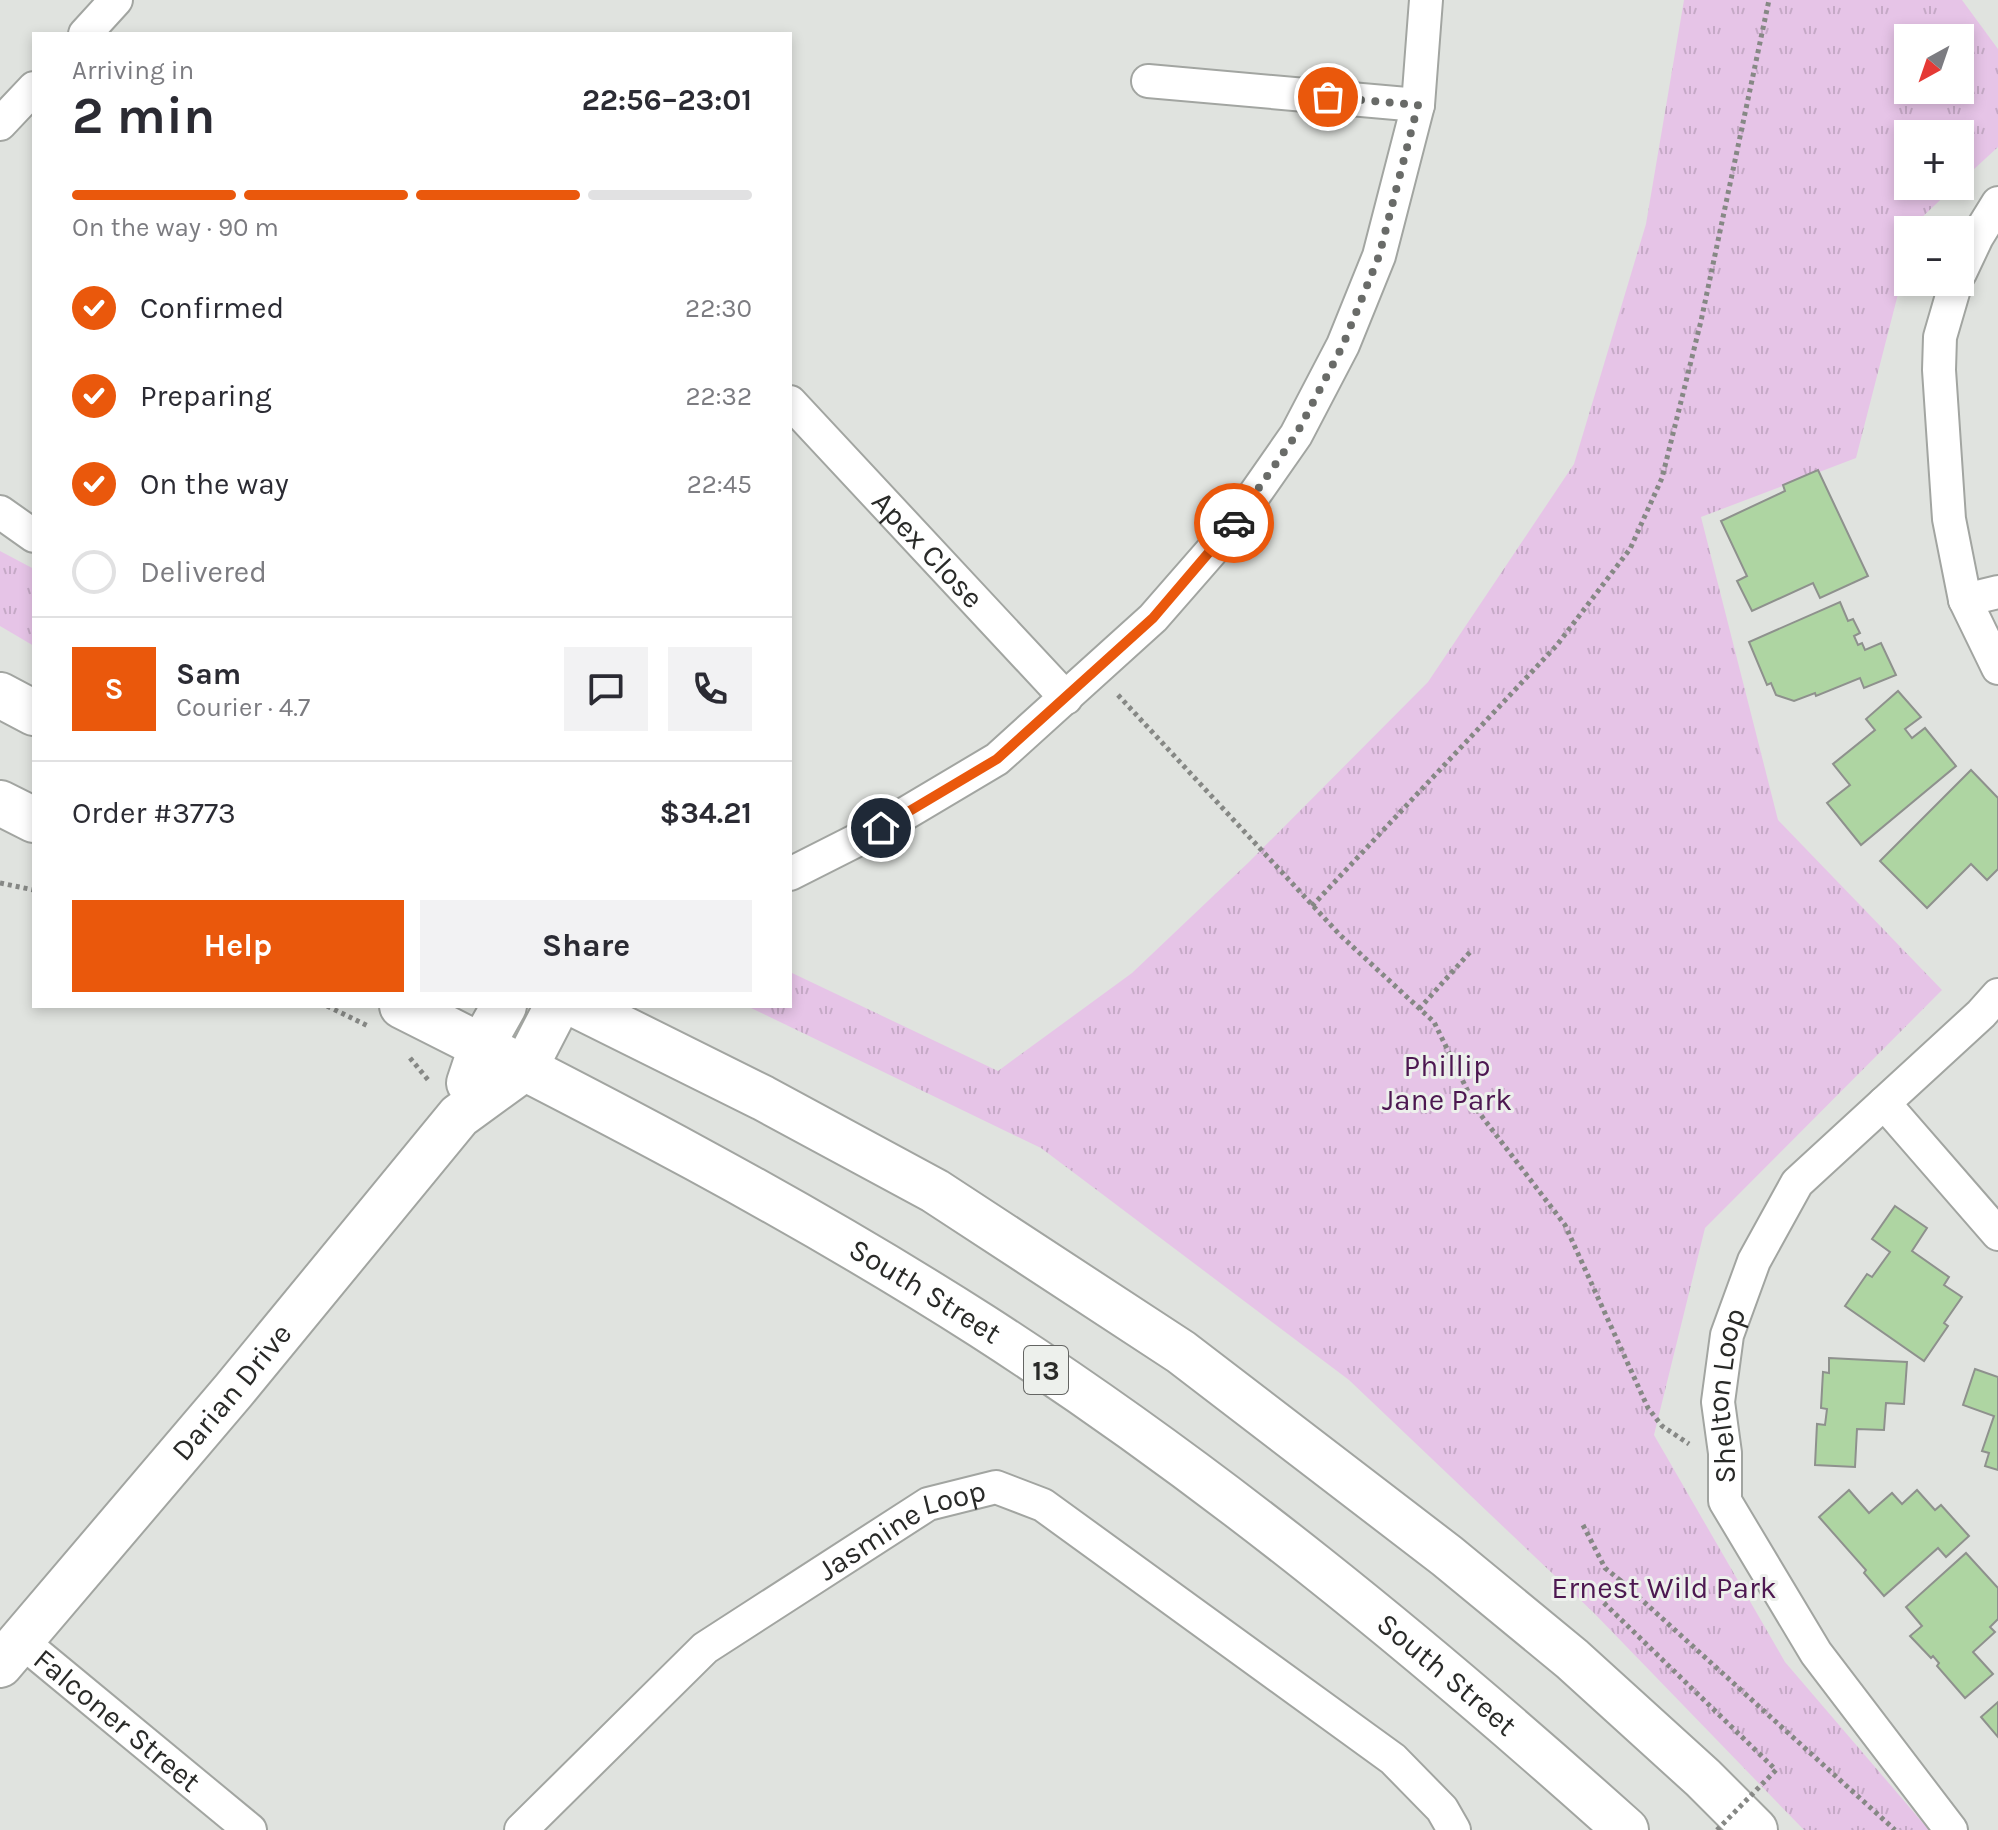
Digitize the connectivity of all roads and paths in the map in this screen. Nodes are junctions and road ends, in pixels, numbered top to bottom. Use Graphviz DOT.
graph roads {
  1 [pos="116,0"];
  2 [pos="1426,0"];
  3 [pos="1769,0"];
  4 [pos="87,32"];
  5 [pos="1148,81"];
  6 [pos="32,90"];
  7 [pos="1418,105"];
  8 [pos="0,124"];
  9 [pos="1998,203"];
  10 [pos="1974,243"];
  11 [pos="1952,296"];
  12 [pos="792,404"];
  13 [pos="0,512"];
  14 [pos="32,535"];
  15 [pos="1998,592"];
  16 [pos="1965,600"];
  17 [pos="1998,668"];
  18 [pos="1096,671"];
  19 [pos="0,695"];
  20 [pos="1066,698"];
  21 [pos="32,712"];
  22 [pos="0,803"];
  23 [pos="32,819"];
  24 [pos="792,873"];
  25 [pos="0,883"];
  26 [pos="32,890"];
  27 [pos="1312,906"];
  28 [pos="1471,951"];
  29 [pos="1998,995"];
  30 [pos="337,1008"];
  31 [pos="503,1008"];
  32 [pos="556,1008"];
  33 [pos="582,1008"];
  34 [pos="1419,1009"];
  35 [pos="389,1018"];
  36 [pos="481,1047"];
  37 [pos="403,1049"];
  38 [pos="525,1068"];
  39 [pos="1884,1103"];
  40 [pos="459,1116"];
  41 [pos="1998,1234"];
  42 [pos="1725,1453"];
  43 [pos="1583,1525"];
  44 [pos="1621,1581"];
  45 [pos="10,1653"];
  46 [pos="250,1830"];
  47 [pos="521,1830"];
  48 [pos="1454,1830"];
  49 [pos="1626,1830"];
  50 [pos="1717,1830"];
  51 [pos="1755,1830"];
  52 [pos="1895,1830"];
  53 [pos="1951,1830"];
  1 -- 4 [label="street"];
  2 -- 7 [label="street"];
  3 -- 27 [label="path"];
  5 -- 7 [label="street"];
  6 -- 8 [label="street"];
  7 -- 18 [label="street"];
  9 -- 10 [label="street"];
  11 -- 16 [label="street"];
  12 -- 20 [label="street, Apex Close"];
  13 -- 14 [label="street"];
  15 -- 16 [label="street"];
  16 -- 17 [label="street"];
  18 -- 20 [label="street"];
  18 -- 27 [label="path"];
  19 -- 21 [label="main road"];
  20 -- 24 [label="street"];
  22 -- 23 [label="main road"];
  25 -- 26 [label="path"];
  27 -- 34 [label="path"];
  28 -- 34 [label="path"];
  29 -- 39 [label="street, Shelton Loop"];
  30 -- 35 [label="path"];
  31 -- 36 [label="main road, Darian Drive"];
  32 -- 38 [label="main road, Darian Drive"];
  33 -- 51 [label="main road"];
  34 -- 42 [label="path"];
  35 -- 36 [label="main road, South Street / 13"];
  36 -- 38 [label="main road, South Street / 13"];
  36 -- 40 [label="main road, Darian Drive"];
  37 -- 40 [label="path"];
  38 -- 40 [label="main road, Darian Drive"];
  38 -- 49 [label="main road, South Street / 13"];
  39 -- 41 [label="street"];
  39 -- 42 [label="street, Shelton Loop"];
  40 -- 45 [label="main road, Darian Drive"];
  42 -- 53 [label="street, Shelton Loop"];
  43 -- 44 [label="path"];
  44 -- 50 [label="path, bridge"];
  44 -- 52 [label="path, bridge"];
  45 -- 46 [label="street, Falconer Street"];
  47 -- 48 [label="street, Jasmine Loop"];
}
